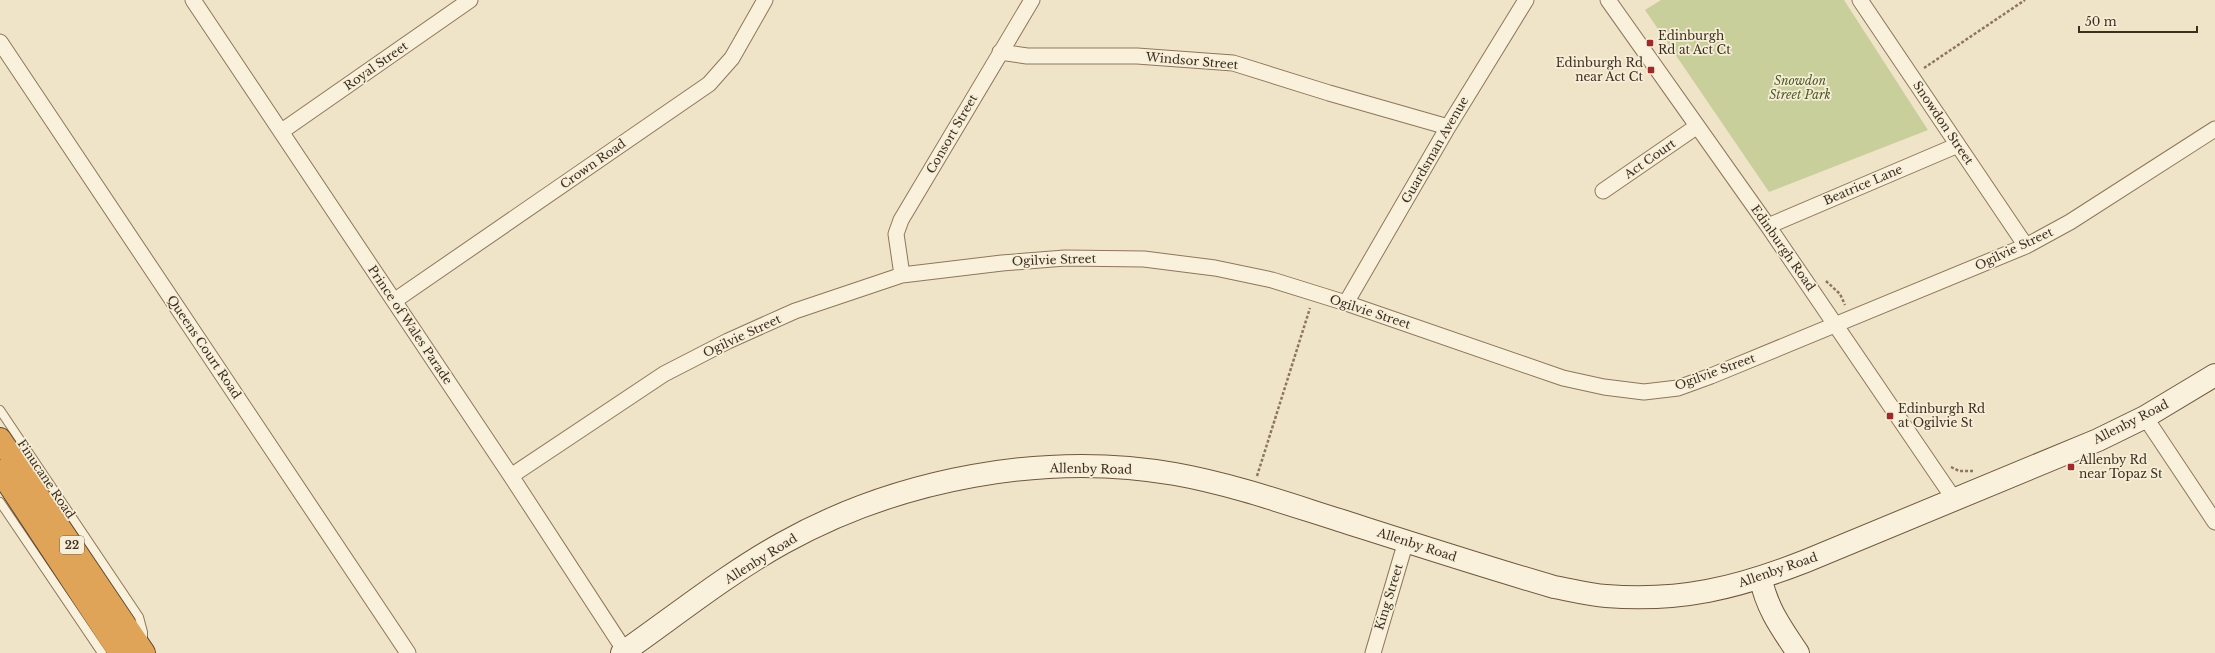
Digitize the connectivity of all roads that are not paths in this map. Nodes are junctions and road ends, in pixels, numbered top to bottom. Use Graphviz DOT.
graph roads {
  1 [pos="193,0"];
  2 [pos="470,0"];
  3 [pos="765,0"];
  4 [pos="1032,0"];
  5 [pos="1526,0"];
  6 [pos="1608,0"];
  7 [pos="1860,0"];
  8 [pos="0,42"];
  9 [pos="1000,52"];
  10 [pos="1448,127"];
  11 [pos="1696,127"];
  12 [pos="2215,129"];
  13 [pos="282,131"];
  14 [pos="1958,145"];
  15 [pos="1603,191"];
  16 [pos="1768,226"];
  17 [pos="2026,246"];
  18 [pos="902,275"];
  19 [pos="394,301"];
  20 [pos="1346,303"];
  21 [pos="1836,325"];
  22 [pos="2215,374"];
  23 [pos="0,410"];
  24 [pos="2145,417"];
  25 [pos="0,438"];
  26 [pos="0,471"];
  27 [pos="511,476"];
  28 [pos="1954,499"];
  29 [pos="0,502"];
  30 [pos="2215,522"];
  31 [pos="1406,541"];
  32 [pos="1761,579"];
  33 [pos="624,652"];
  34 [pos="102,653"];
  35 [pos="120,653"];
  36 [pos="143,653"];
  37 [pos="408,653"];
  38 [pos="1373,653"];
  39 [pos="1798,653"];
  1 -- 13 [label="street, Prince of Wales Parade"];
  2 -- 13 [label="street, Royal Street"];
  3 -- 19 [label="street, Crown Road"];
  4 -- 9 [label="street, Consort Street"];
  5 -- 10 [label="street, Guardsman Avenue"];
  6 -- 11 [label="street, Edinburgh Road"];
  7 -- 14 [label="street, Snowdon Street"];
  8 -- 37 [label="street, Queens Court Road"];
  9 -- 10 [label="street, Windsor Street"];
  9 -- 18 [label="street, Consort Street"];
  10 -- 20 [label="street, Guardsman Avenue"];
  11 -- 15 [label="street, Act Court"];
  11 -- 16 [label="street, Edinburgh Road"];
  12 -- 17 [label="street, Ogilvie Street"];
  13 -- 19 [label="street, Prince of Wales Parade"];
  14 -- 16 [label="street, Beatrice Lane"];
  14 -- 17 [label="street, Snowdon Street"];
  16 -- 21 [label="street, Edinburgh Road"];
  17 -- 21 [label="street, Ogilvie Street"];
  18 -- 20 [label="street, Ogilvie Street"];
  18 -- 27 [label="street, Ogilvie Street"];
  19 -- 27 [label="street, Prince of Wales Parade"];
  20 -- 21 [label="street, Ogilvie Street"];
  21 -- 28 [label="street, Edinburgh Road"];
  22 -- 24 [label="main road, Allenby Road"];
  23 -- 36 [label="lane, Finucane Road"];
  24 -- 28 [label="main road, Allenby Road"];
  24 -- 30 [label="street"];
  25 -- 36 [label="highway, Finucane Road / 22"];
  26 -- 35 [label="highway, 22"];
  27 -- 33 [label="street, Prince of Wales Parade"];
  28 -- 32 [label="main road, Allenby Road"];
  29 -- 34 [label="lane"];
  31 -- 32 [label="main road, Allenby Road"];
  31 -- 33 [label="main road, Allenby Road"];
  31 -- 38 [label="street, King Street"];
  32 -- 39 [label="main road"];
}
